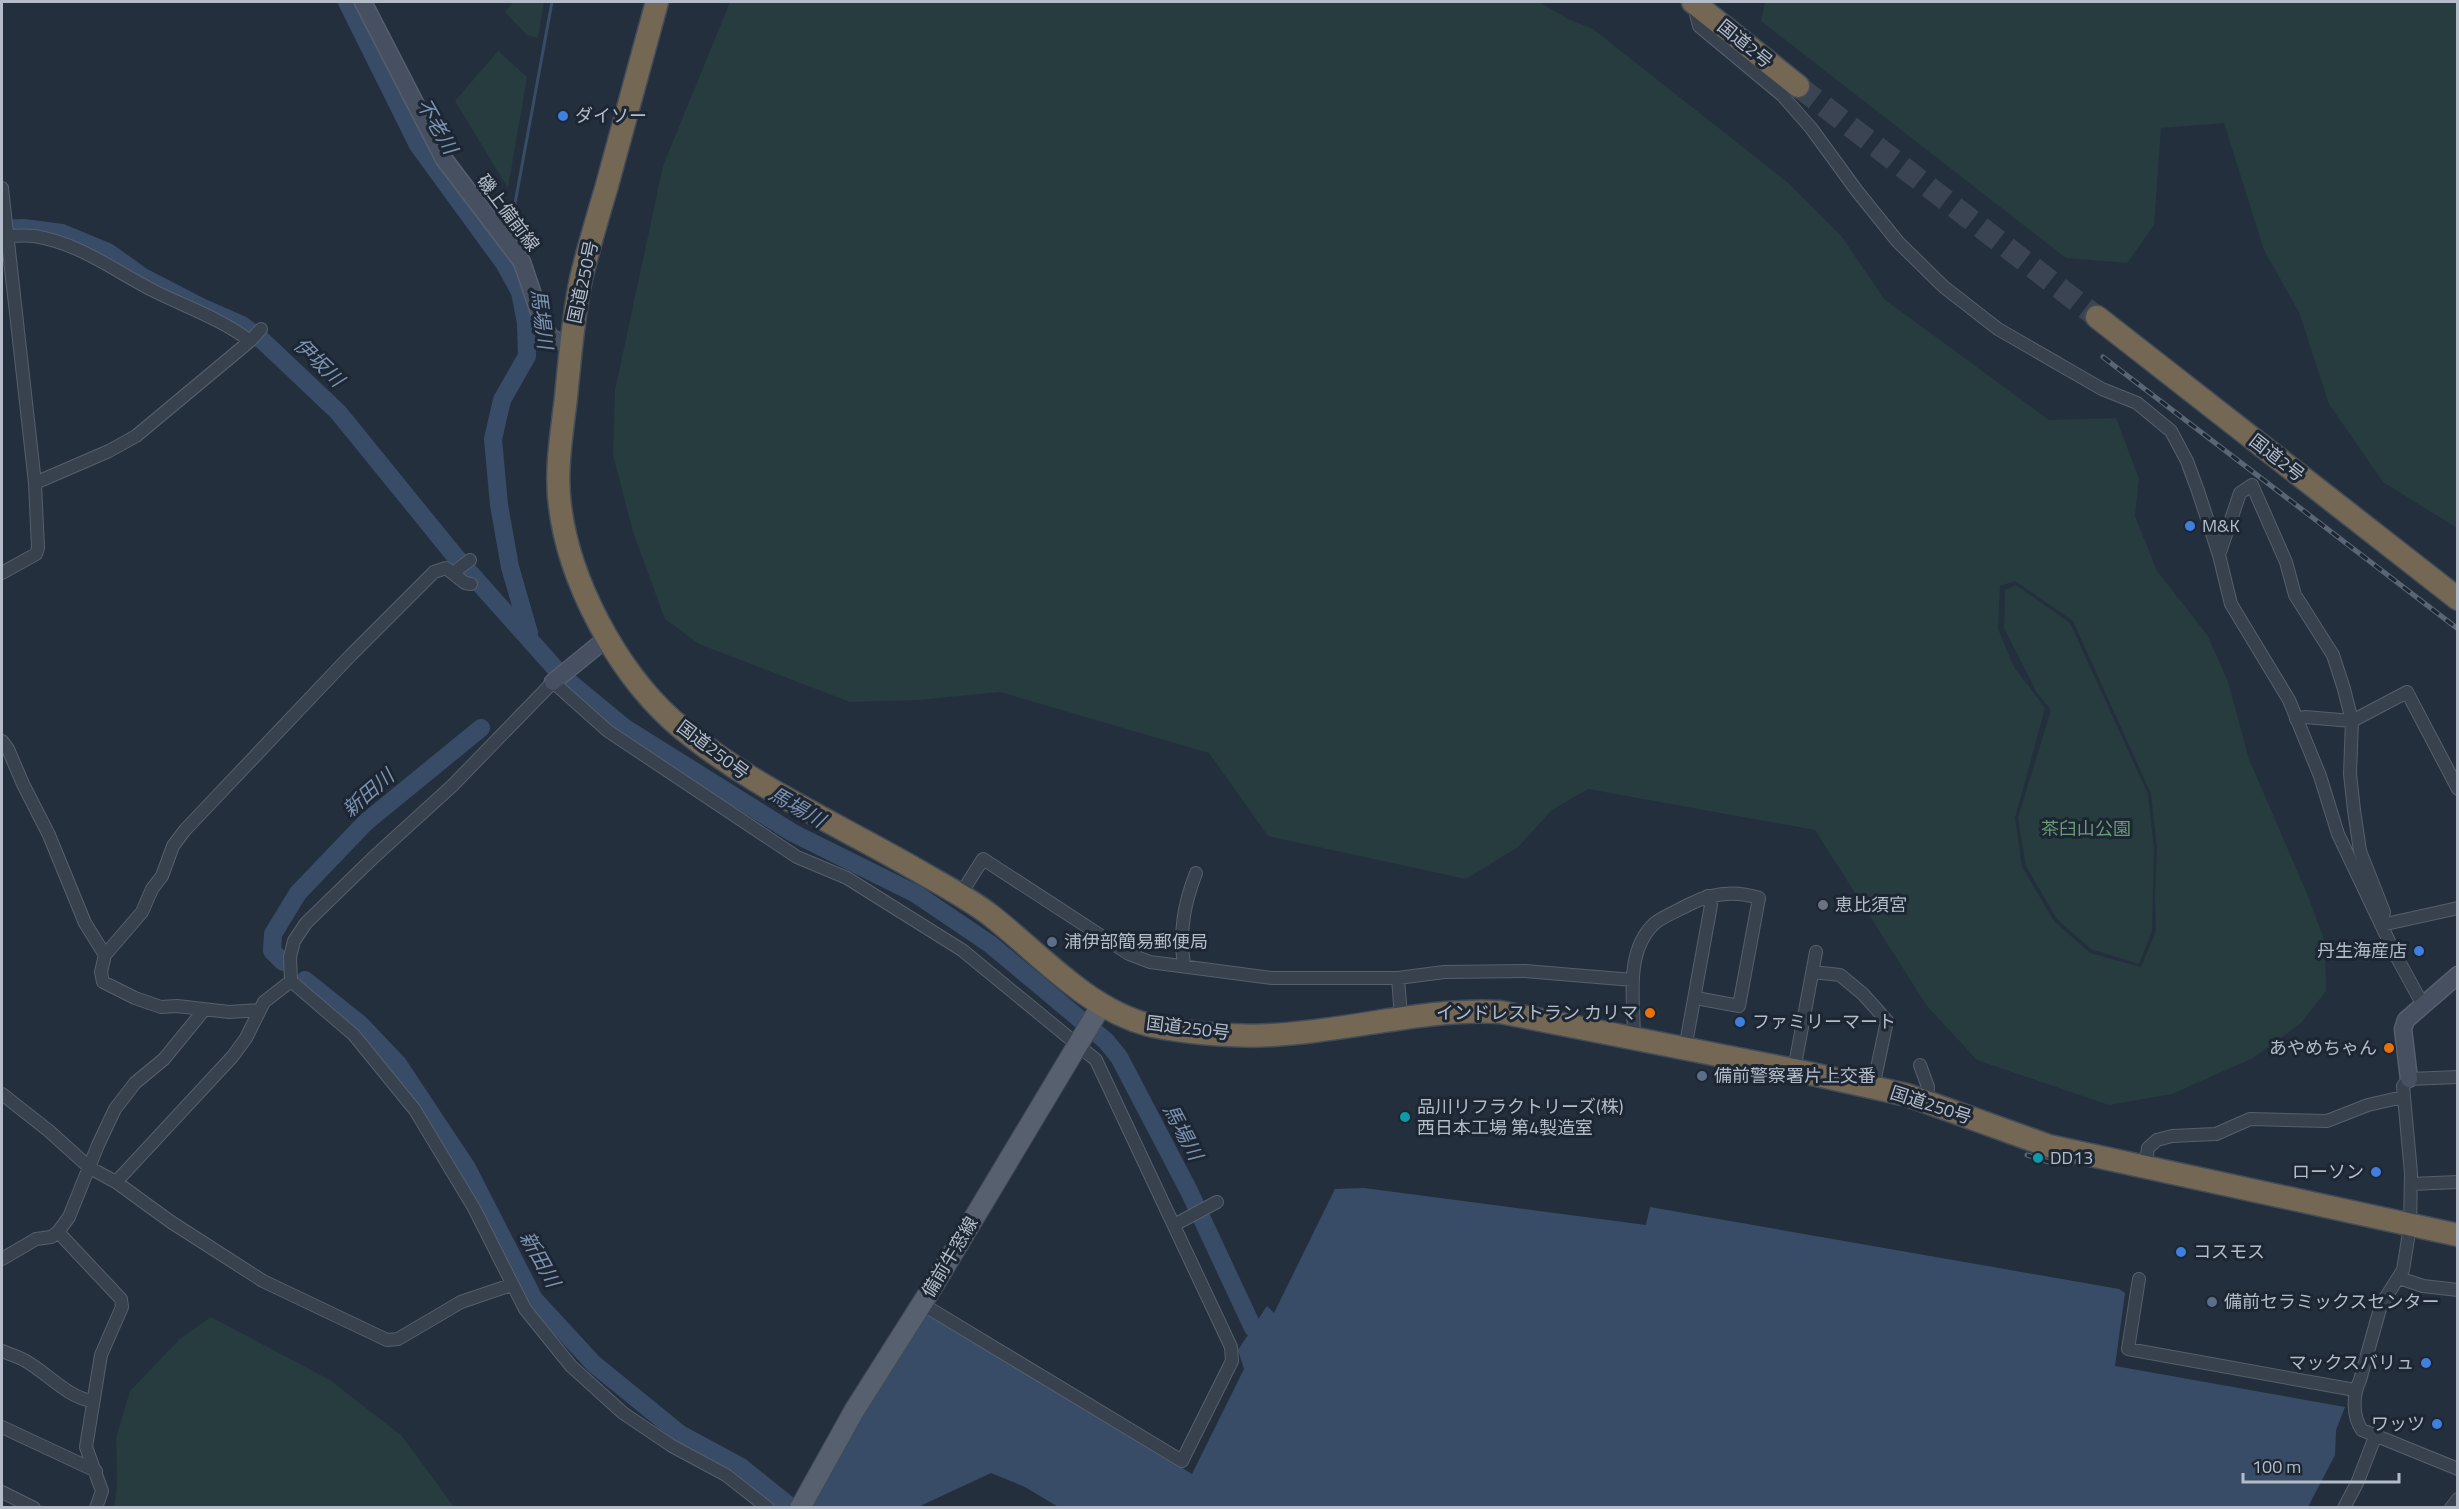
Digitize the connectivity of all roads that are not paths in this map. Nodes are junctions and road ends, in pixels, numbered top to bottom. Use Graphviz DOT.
graph roads {
  1 [pos="363,2"];
  2 [pos="657,2"];
  3 [pos="1693,2"];
  4 [pos="1798,86"];
  5 [pos="2,188"];
  6 [pos="5,226"];
  7 [pos="2097,317"];
  8 [pos="571,346"];
  9 [pos="35,483"];
  10 [pos="2219,555"];
  11 [pos="2,573"];
  12 [pos="471,584"];
  13 [pos="2457,599"];
  14 [pos="607,638"];
  15 [pos="555,681"];
  16 [pos="2296,719"];
  17 [pos="2352,721"];
  18 [pos="2,741"];
  19 [pos="2457,789"];
  20 [pos="1196,873"];
  21 [pos="960,895"];
  22 [pos="1708,896"];
  23 [pos="2457,908"];
  24 [pos="2381,926"];
  25 [pos="1816,952"];
  26 [pos="105,955"];
  27 [pos="1184,965"];
  28 [pos="1813,972"];
  29 [pos="2457,975"];
  30 [pos="1398,978"];
  31 [pos="1633,980"];
  32 [pos="291,981"];
  33 [pos="1696,998"];
  34 [pos="2423,1005"];
  35 [pos="204,1010"];
  36 [pos="259,1010"];
  37 [pos="1099,1010"];
  38 [pos="1401,1017"];
  39 [pos="1634,1038"];
  40 [pos="1079,1043"];
  41 [pos="1685,1049"];
  42 [pos="1920,1065"];
  43 [pos="1794,1070"];
  44 [pos="2457,1077"];
  45 [pos="2409,1079"];
  46 [pos="1872,1087"];
  47 [pos="2,1094"];
  48 [pos="2403,1097"];
  49 [pos="1927,1102"];
  50 [pos="90,1167"];
  51 [pos="2145,1168"];
  52 [pos="116,1182"];
  53 [pos="2457,1182"];
  54 [pos="2410,1184"];
  55 [pos="1216,1202"];
  56 [pos="1176,1224"];
  57 [pos="2410,1226"];
  58 [pos="58,1232"];
  59 [pos="2457,1235"];
  60 [pos="2,1259"];
  61 [pos="2399,1278"];
  62 [pos="2139,1279"];
  63 [pos="511,1285"];
  64 [pos="2457,1290"];
  65 [pos="922,1304"];
  66 [pos="2,1351"];
  67 [pos="2355,1390"];
  68 [pos="93,1401"];
  69 [pos="2,1427"];
  70 [pos="2375,1437"];
  71 [pos="2457,1469"];
  72 [pos="96,1471"];
  73 [pos="2,1492"];
  74 [pos="2457,1499"];
  75 [pos="802,1505"];
  76 [pos="34,1508"];
  77 [pos="96,1508"];
  78 [pos="768,1508"];
  79 [pos="2344,1508"];
  80 [pos="2451,1508"];
  1 -- 8 [label="main road, 磯上備前線"];
  2 -- 8 [label="highway, 国道250号"];
  3 -- 4 [label="highway, 国道2号"];
  3 -- 10 [label="street"];
  5 -- 6 [label="street"];
  6 -- 9 [label="street"];
  6 -- 9 [label="street"];
  7 -- 13 [label="highway, 国道2号"];
  8 -- 14 [label="highway, 国道250号"];
  9 -- 11 [label="street"];
  10 -- 16 [label="street"];
  10 -- 17 [label="street"];
  12 -- 26 [label="street"];
  14 -- 15 [label="main road"];
  14 -- 21 [label="highway, 国道250号"];
  15 -- 32 [label="street"];
  15 -- 40 [label="street"];
  16 -- 17 [label="street"];
  16 -- 24 [label="street"];
  17 -- 19 [label="street"];
  17 -- 24 [label="street"];
  18 -- 26 [label="street"];
  20 -- 27 [label="street"];
  21 -- 27 [label="street"];
  21 -- 37 [label="highway, 国道250号"];
  22 -- 31 [label="street"];
  22 -- 33 [label="street"];
  22 -- 33 [label="street"];
  23 -- 24 [label="street"];
  24 -- 34 [label="street"];
  25 -- 28 [label="street"];
  26 -- 35 [label="street"];
  27 -- 30 [label="street"];
  28 -- 43 [label="street"];
  28 -- 46 [label="street"];
  29 -- 34 [label="main road"];
  30 -- 31 [label="street"];
  30 -- 38 [label="street"];
  31 -- 39 [label="street"];
  32 -- 36 [label="street"];
  32 -- 63 [label="street"];
  33 -- 41 [label="street"];
  34 -- 45 [label="main road"];
  35 -- 36 [label="street"];
  35 -- 50 [label="street"];
  36 -- 52 [label="street"];
  37 -- 38 [label="highway, 国道250号"];
  37 -- 40 [label="main road, 備前牛窓線"];
  38 -- 39 [label="highway, 国道250号"];
  39 -- 41 [label="highway, 国道250号"];
  40 -- 56 [label="street"];
  40 -- 65 [label="main road, 備前牛窓線"];
  41 -- 43 [label="highway, 国道250号"];
  42 -- 49 [label="street"];
  43 -- 46 [label="highway, 国道250号"];
  44 -- 45 [label="street"];
  45 -- 48 [label="street"];
  46 -- 49 [label="highway, 国道250号"];
  47 -- 50 [label="street"];
  48 -- 51 [label="street"];
  48 -- 54 [label="street"];
  49 -- 51 [label="highway, 国道250号"];
  50 -- 52 [label="street"];
  50 -- 58 [label="street"];
  51 -- 57 [label="highway, 国道250号"];
  52 -- 63 [label="street"];
  53 -- 54 [label="street"];
  54 -- 57 [label="street"];
  55 -- 56 [label="street"];
  56 -- 65 [label="street"];
  57 -- 59 [label="highway, 国道250号"];
  57 -- 61 [label="street"];
  58 -- 60 [label="street"];
  58 -- 68 [label="street"];
  61 -- 64 [label="street"];
  61 -- 67 [label="street"];
  62 -- 67 [label="street"];
  63 -- 78 [label="street"];
  65 -- 75 [label="main road, 備前牛窓線"];
  66 -- 68 [label="street"];
  67 -- 70 [label="street"];
  68 -- 72 [label="street"];
  69 -- 72 [label="street"];
  70 -- 71 [label="street"];
  70 -- 79 [label="street"];
  72 -- 77 [label="street"];
  73 -- 76 [label="street"];
  74 -- 80 [label="street"];
}
